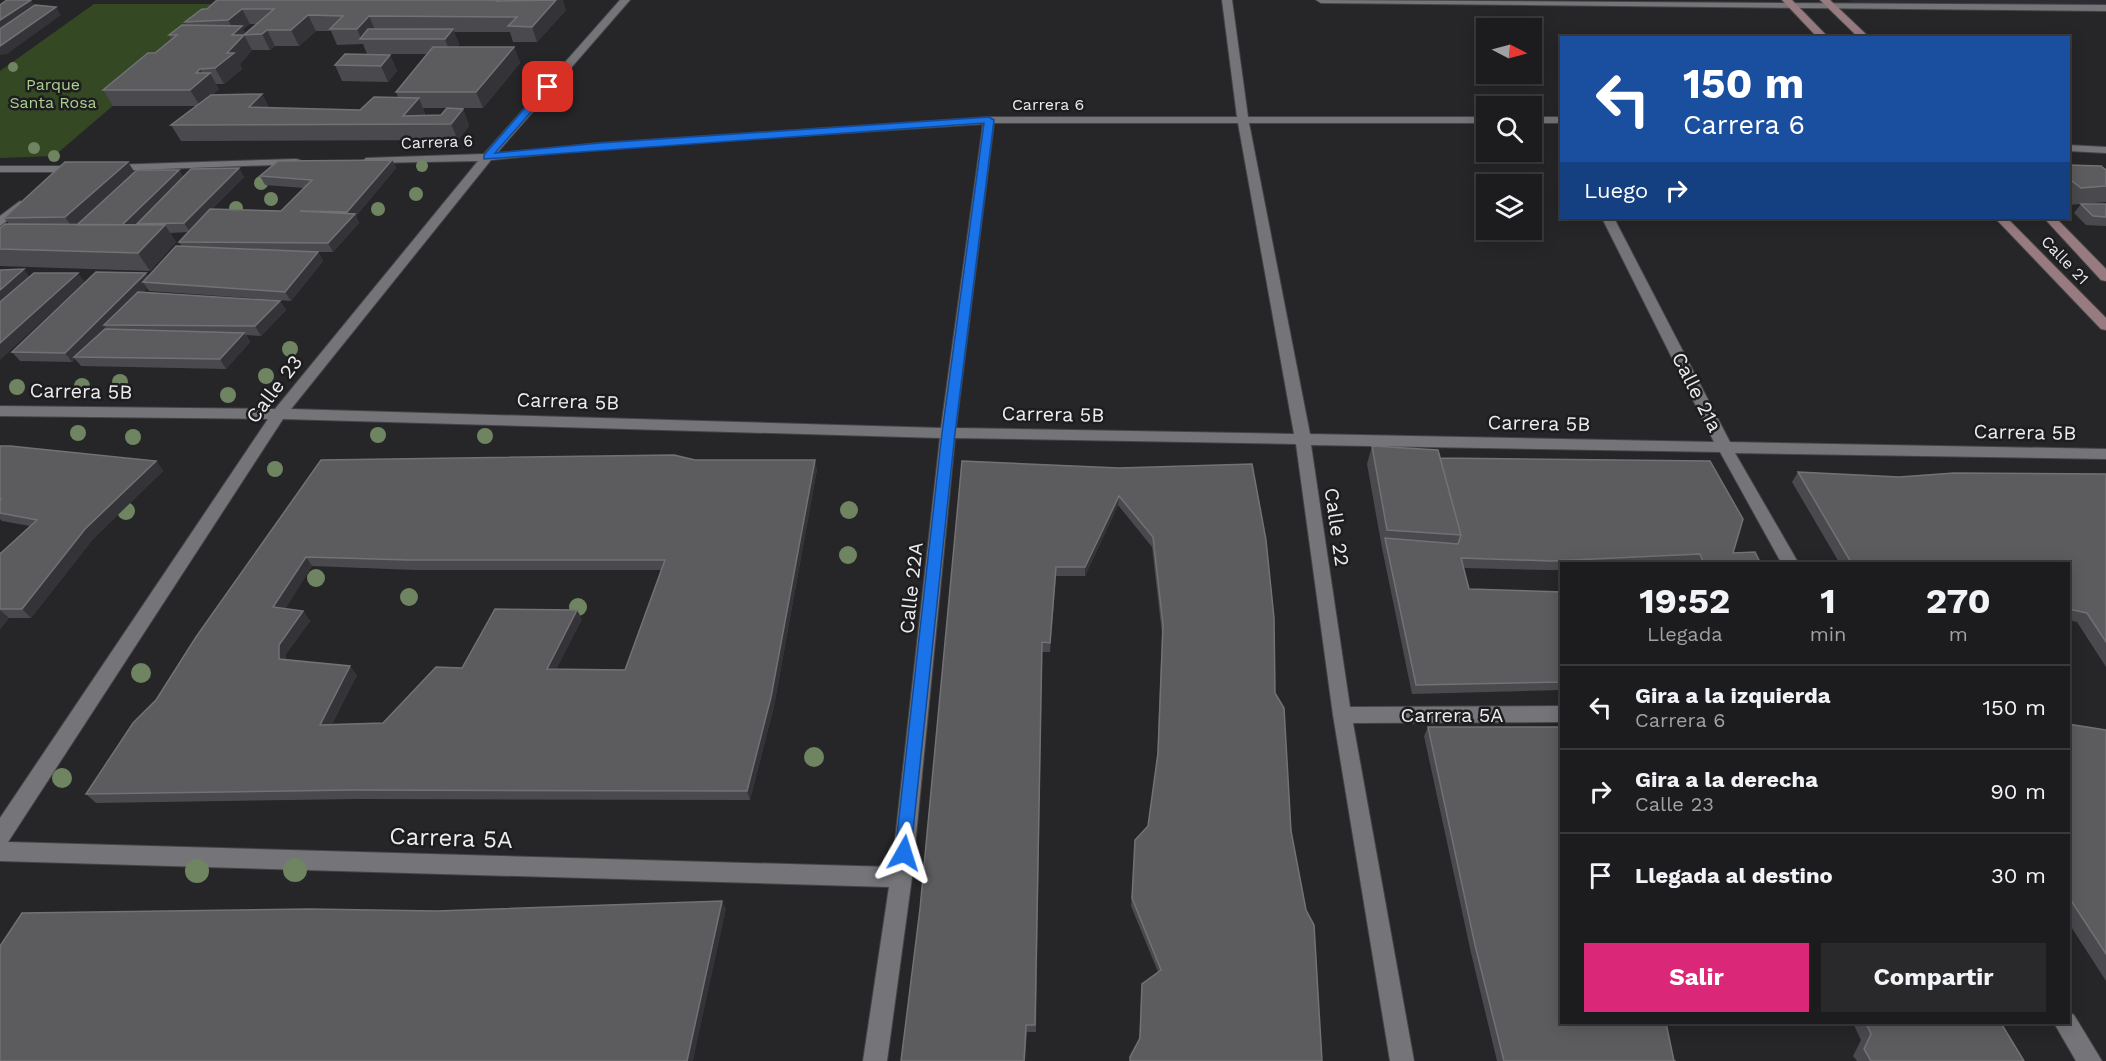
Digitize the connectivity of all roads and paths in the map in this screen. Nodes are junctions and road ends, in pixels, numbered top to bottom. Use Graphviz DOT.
graph roads {
  1 [pos="625,0"];
  2 [pos="1227,0"];
  3 [pos="1321,0"];
  4 [pos="1788,2"];
  5 [pos="1826,2"];
  6 [pos="2106,8"];
  7 [pos="1822,36"];
  8 [pos="1863,36"];
  9 [pos="1243,119"];
  10 [pos="989,120"];
  11 [pos="1476,120"];
  12 [pos="1542,121"];
  13 [pos="1560,122"];
  14 [pos="2070,148"];
  15 [pos="2106,150"];
  16 [pos="487,157"];
  17 [pos="357,161"];
  18 [pos="310,162"];
  19 [pos="0,169"];
  20 [pos="62,169"];
  21 [pos="44,184"];
  22 [pos="26,199"];
  23 [pos="1609,219"];
  24 [pos="2002,219"];
  25 [pos="2051,219"];
  26 [pos="0,222"];
  27 [pos="2106,277"];
  28 [pos="2106,326"];
  29 [pos="0,411"];
  30 [pos="279,414"];
  31 [pos="948,433"];
  32 [pos="1303,440"];
  33 [pos="1725,447"];
  34 [pos="2106,454"];
  35 [pos="1790,562"];
  36 [pos="1560,714"];
  37 [pos="1342,715"];
  38 [pos="0,836"];
  39 [pos="0,851"];
  40 [pos="901,877"];
  41 [pos="2067,1024"];
  42 [pos="875,1061"];
  43 [pos="1402,1061"];
  44 [pos="2090,1061"];
  1 -- 16 [label="street, Calle 23"];
  2 -- 9 [label="street, Calle 22"];
  3 -- 4 [label="street"];
  4 -- 5 [label="street"];
  4 -- 7 [label="main road"];
  5 -- 6 [label="street"];
  5 -- 8 [label="main road"];
  9 -- 10 [label="street, Carrera 6"];
  9 -- 11 [label="street, Carrera 6"];
  9 -- 32 [label="street, Calle 22"];
  10 -- 16 [label="street, Carrera 6"];
  10 -- 31 [label="street, Calle 22A"];
  12 -- 13 [label="street"];
  14 -- 15 [label="street"];
  16 -- 17 [label="street, Carrera 6"];
  16 -- 30 [label="street, Calle 23"];
  18 -- 20 [label="street"];
  19 -- 20 [label="street"];
  20 -- 21 [label="street"];
  22 -- 26 [label="street"];
  23 -- 33 [label="street, Calle 21a"];
  24 -- 28 [label="main road, Calle 21"];
  25 -- 27 [label="main road, Calle 21"];
  29 -- 30 [label="street, Carrera 5B"];
  30 -- 31 [label="street, Carrera 5B"];
  30 -- 38 [label="street, Calle 23"];
  31 -- 32 [label="street, Carrera 5B"];
  31 -- 40 [label="street, Calle 22A"];
  32 -- 33 [label="street, Carrera 5B"];
  32 -- 37 [label="street, Calle 22"];
  33 -- 34 [label="street, Carrera 5B"];
  33 -- 35 [label="street, Calle 21a"];
  36 -- 37 [label="street, Carrera 5A"];
  37 -- 43 [label="street, Calle 22"];
  39 -- 40 [label="street, Carrera 5A"];
  40 -- 42 [label="street, Calle 22A"];
  41 -- 44 [label="street"];
}
